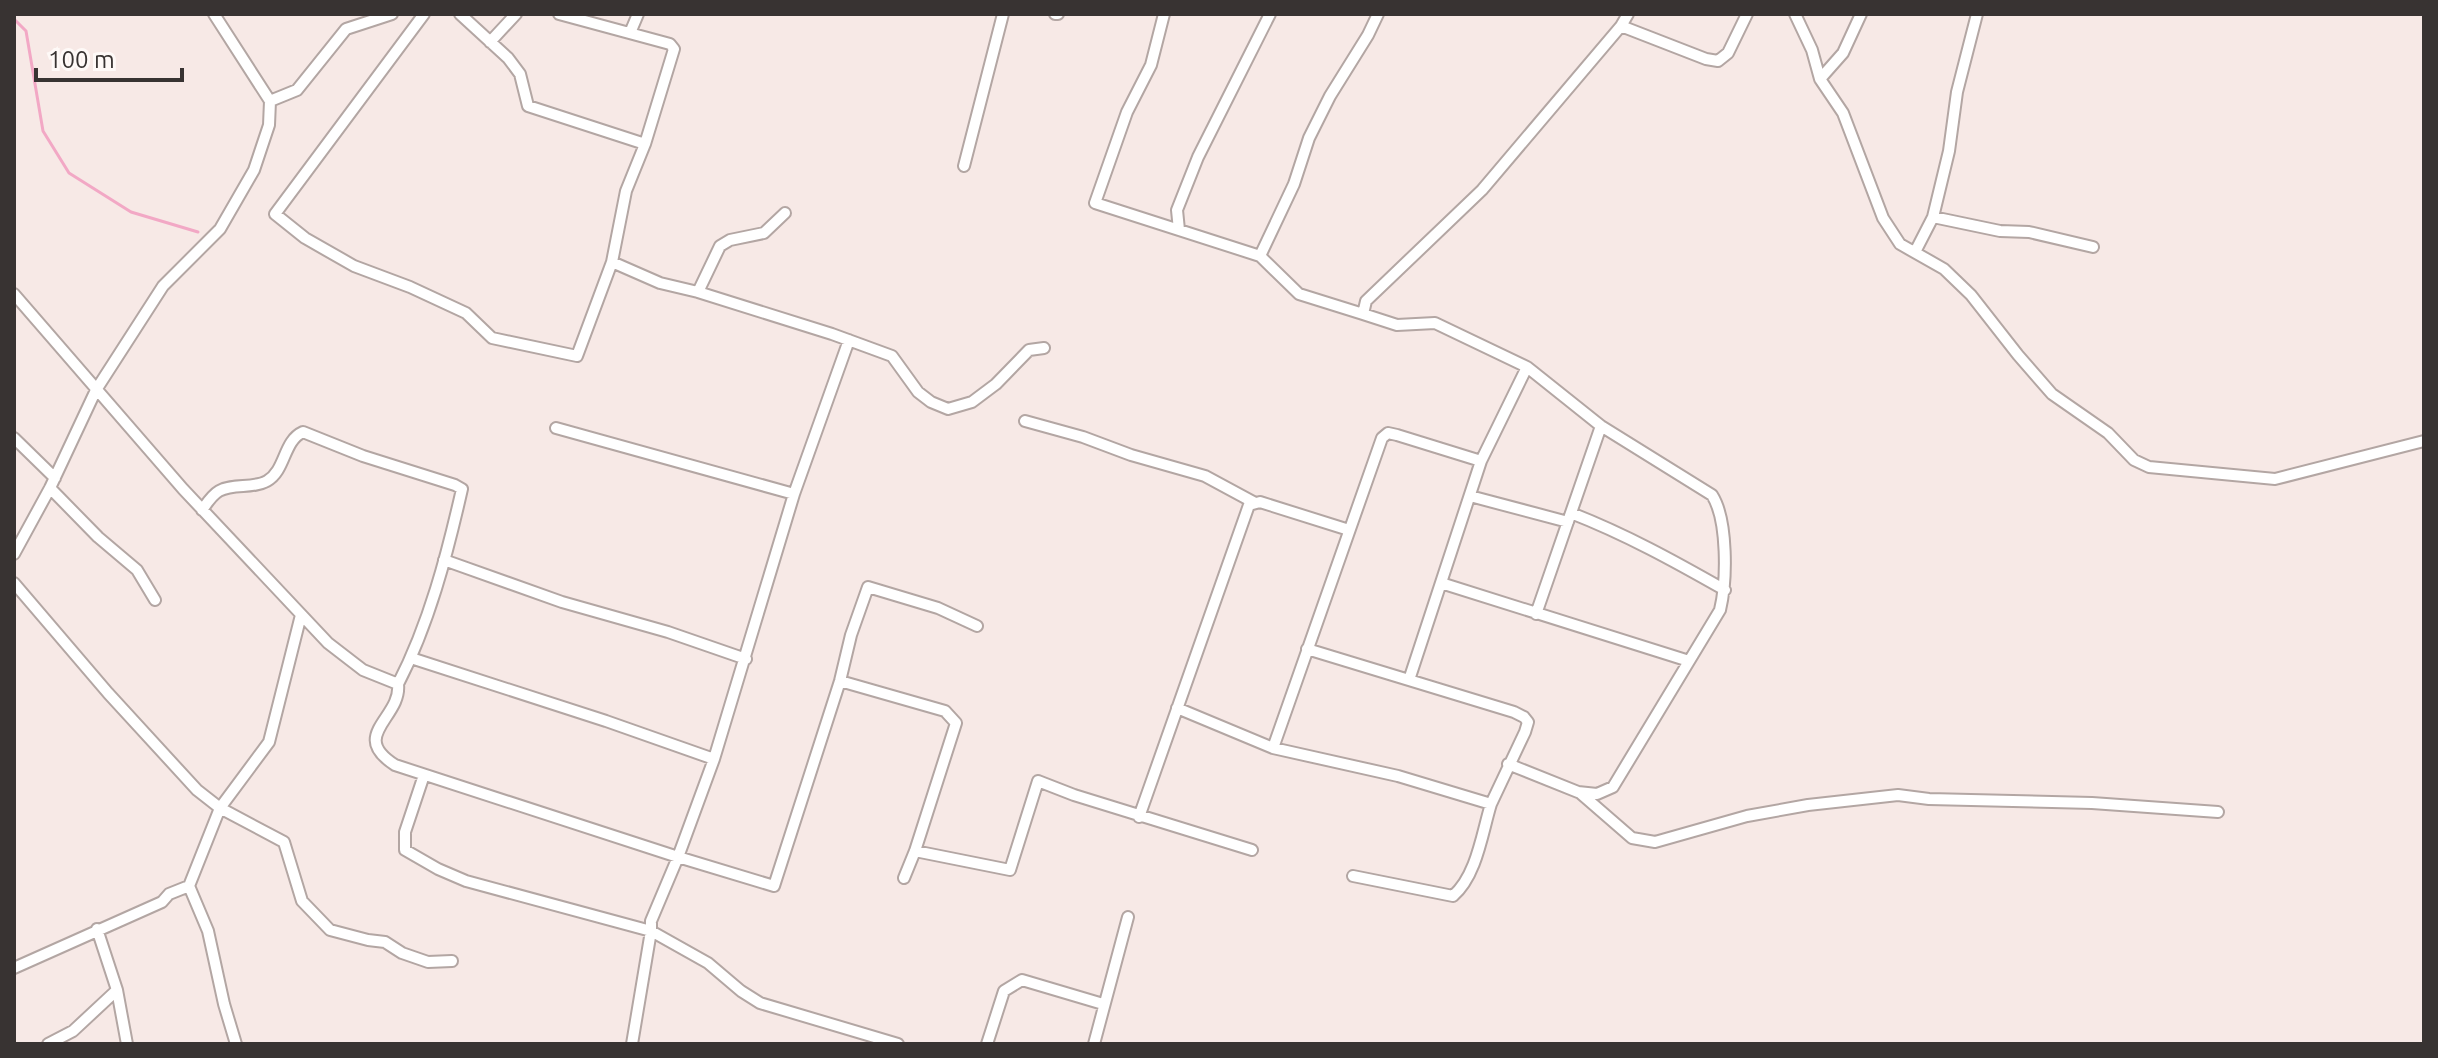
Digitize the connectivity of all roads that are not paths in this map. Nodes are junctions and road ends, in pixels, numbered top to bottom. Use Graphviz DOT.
graph roads {
  1 [pos="214,14"];
  2 [pos="392,14"];
  3 [pos="424,14"];
  4 [pos="460,14"];
  5 [pos="516,14"];
  6 [pos="559,14"];
  7 [pos="638,14"];
  8 [pos="1003,14"];
  9 [pos="1164,14"];
  10 [pos="1270,14"];
  11 [pos="1378,14"];
  12 [pos="1628,14"];
  13 [pos="1747,14"];
  14 [pos="1795,14"];
  15 [pos="1861,14"];
  16 [pos="1977,14"];
  17 [pos="1621,26"];
  18 [pos="630,33"];
  19 [pos="490,42"];
  20 [pos="1820,79"];
  21 [pos="270,101"];
  22 [pos="645,144"];
  23 [pos="964,166"];
  24 [pos="785,213"];
  25 [pos="1933,217"];
  26 [pos="1179,230"];
  27 [pos="2093,247"];
  28 [pos="1915,252"];
  29 [pos="1260,256"];
  30 [pos="612,262"];
  31 [pos="698,292"];
  32 [pos="14,294"];
  33 [pos="1363,314"];
  34 [pos="849,340"];
  35 [pos="1044,348"];
  36 [pos="1527,367"];
  37 [pos="96,390"];
  38 [pos="1025,421"];
  39 [pos="1601,426"];
  40 [pos="556,428"];
  41 [pos="14,438"];
  42 [pos="2424,441"];
  43 [pos="1481,461"];
  44 [pos="55,478"];
  45 [pos="50,488"];
  46 [pos="794,494"];
  47 [pos="1470,496"];
  48 [pos="1255,503"];
  49 [pos="202,510"];
  50 [pos="1570,518"];
  51 [pos="1349,530"];
  52 [pos="14,554"];
  53 [pos="444,560"];
  54 [pos="14,583"];
  55 [pos="1441,583"];
  56 [pos="1725,590"];
  57 [pos="155,600"];
  58 [pos="1536,614"];
  59 [pos="301,615"];
  60 [pos="977,626"];
  61 [pos="1307,649"];
  62 [pos="411,658"];
  63 [pos="746,659"];
  64 [pos="1689,661"];
  65 [pos="1409,680"];
  66 [pos="840,681"];
  67 [pos="398,684"];
  68 [pos="1177,708"];
  69 [pos="1273,748"];
  70 [pos="714,759"];
  71 [pos="1508,764"];
  72 [pos="424,775"];
  73 [pos="1578,792"];
  74 [pos="1491,804"];
  75 [pos="220,808"];
  76 [pos="2218,812"];
  77 [pos="1139,816"];
  78 [pos="1252,850"];
  79 [pos="915,851"];
  80 [pos="678,857"];
  81 [pos="1353,876"];
  82 [pos="904,878"];
  83 [pos="189,886"];
  84 [pos="1128,917"];
  85 [pos="97,929"];
  86 [pos="651,931"];
  87 [pos="452,961"];
  88 [pos="14,968"];
  89 [pos="117,990"];
  90 [pos="1103,1004"];
  91 [pos="879,1041"];
  92 [pos="48,1044"];
  93 [pos="127,1044"];
  94 [pos="236,1044"];
  95 [pos="632,1044"];
  96 [pos="898,1044"];
  97 [pos="987,1044"];
  98 [pos="1094,1044"];
  1 -- 21 [label="street"];
  2 -- 21 [label="street"];
  3 -- 30 [label="street"];
  4 -- 19 [label="street"];
  5 -- 19 [label="street"];
  6 -- 18 [label="street"];
  7 -- 18 [label="street"];
  8 -- 23 [label="street"];
  9 -- 26 [label="street"];
  10 -- 26 [label="street"];
  11 -- 29 [label="street"];
  12 -- 17 [label="street"];
  13 -- 17 [label="street"];
  14 -- 20 [label="street"];
  15 -- 20 [label="street"];
  16 -- 25 [label="street"];
  17 -- 33 [label="street"];
  18 -- 22 [label="street"];
  19 -- 22 [label="street"];
  20 -- 28 [label="street"];
  21 -- 37 [label="street"];
  22 -- 30 [label="street"];
  24 -- 31 [label="street"];
  25 -- 27 [label="street"];
  25 -- 28 [label="street"];
  26 -- 29 [label="street"];
  28 -- 42 [label="street"];
  29 -- 33 [label="street"];
  30 -- 31 [label="street"];
  31 -- 34 [label="street"];
  32 -- 37 [label="street"];
  33 -- 36 [label="street"];
  34 -- 35 [label="street"];
  34 -- 46 [label="street"];
  36 -- 39 [label="street"];
  36 -- 43 [label="street"];
  37 -- 44 [label="street"];
  37 -- 49 [label="street"];
  38 -- 48 [label="street"];
  39 -- 50 [label="street"];
  39 -- 56 [label="street"];
  40 -- 46 [label="street"];
  41 -- 44 [label="street"];
  43 -- 47 [label="street"];
  43 -- 51 [label="street"];
  44 -- 45 [label="street"];
  45 -- 52 [label="street"];
  45 -- 57 [label="street"];
  46 -- 63 [label="street"];
  47 -- 50 [label="street"];
  47 -- 55 [label="street"];
  48 -- 51 [label="street"];
  48 -- 68 [label="street"];
  49 -- 53 [label="street"];
  49 -- 59 [label="street"];
  50 -- 56 [label="street"];
  50 -- 58 [label="street"];
  51 -- 61 [label="street"];
  53 -- 62 [label="street"];
  53 -- 63 [label="street"];
  54 -- 75 [label="street"];
  55 -- 58 [label="street"];
  55 -- 65 [label="street"];
  56 -- 64 [label="street"];
  58 -- 64 [label="street"];
  59 -- 67 [label="street"];
  59 -- 75 [label="street"];
  60 -- 66 [label="street"];
  61 -- 65 [label="street"];
  61 -- 69 [label="street"];
  62 -- 67 [label="street"];
  62 -- 70 [label="street"];
  63 -- 70 [label="street"];
  64 -- 73 [label="street"];
  65 -- 71 [label="street"];
  66 -- 79 [label="street"];
  66 -- 80 [label="street"];
  67 -- 72 [label="street"];
  68 -- 69 [label="street"];
  68 -- 77 [label="street"];
  69 -- 74 [label="street"];
  70 -- 80 [label="street"];
  71 -- 73 [label="street"];
  71 -- 74 [label="street"];
  72 -- 80 [label="street"];
  72 -- 86 [label="street"];
  73 -- 76 [label="street"];
  74 -- 81 [label="street"];
  75 -- 83 [label="street"];
  75 -- 87 [label="street"];
  77 -- 78 [label="street"];
  77 -- 79 [label="street"];
  79 -- 82 [label="street"];
  80 -- 86 [label="street"];
  83 -- 85 [label="street"];
  83 -- 94 [label="street"];
  84 -- 90 [label="street"];
  85 -- 88 [label="street"];
  85 -- 89 [label="street"];
  86 -- 91 [label="street"];
  86 -- 95 [label="street"];
  89 -- 92 [label="street"];
  89 -- 93 [label="street"];
  90 -- 97 [label="street"];
  90 -- 98 [label="street"];
  91 -- 96 [label="street"];
}
